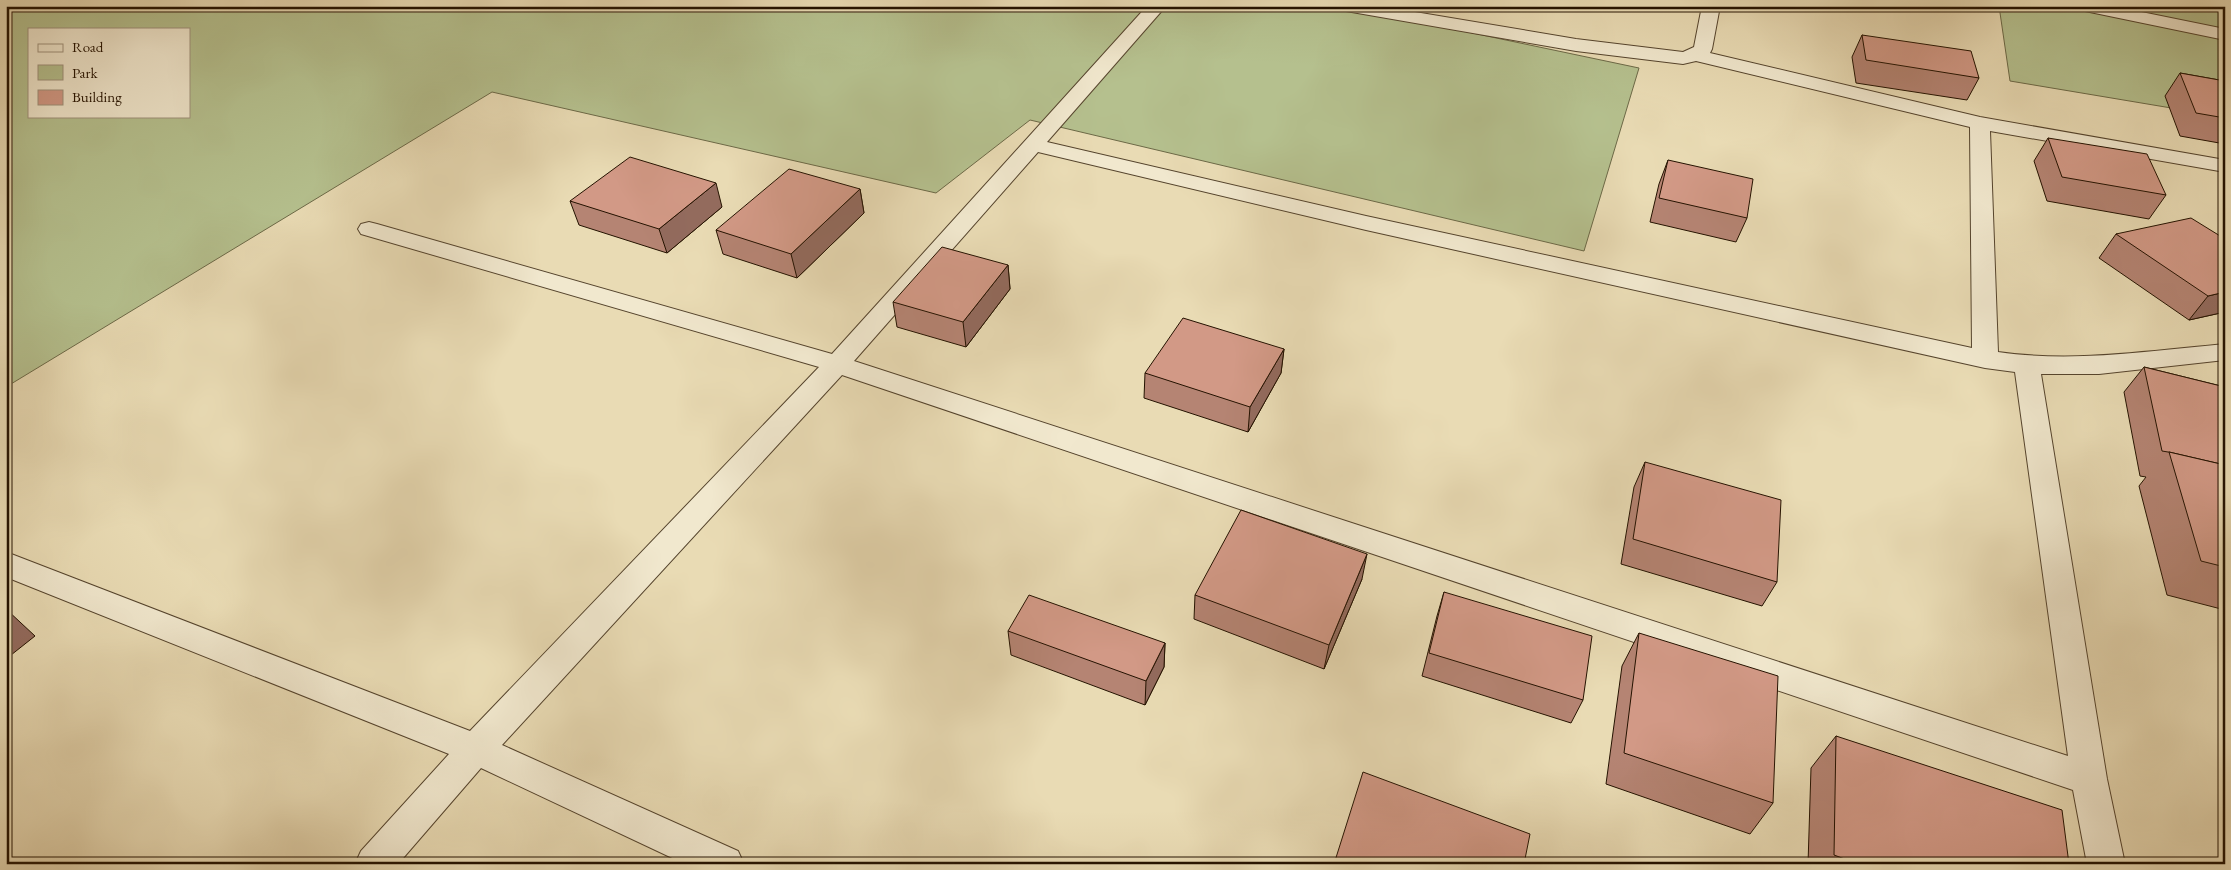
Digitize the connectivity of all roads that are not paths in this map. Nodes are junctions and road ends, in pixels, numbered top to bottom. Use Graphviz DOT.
graph roads {
  1 [pos="1157,6"];
  2 [pos="1346,6"];
  3 [pos="1711,6"];
  4 [pos="2085,6"];
  5 [pos="2225,35"];
  6 [pos="1696,55"];
  7 [pos="1980,123"];
  8 [pos="1033,146"];
  9 [pos="2225,166"];
  10 [pos="369,230"];
  11 [pos="2225,352"];
  12 [pos="1985,359"];
  13 [pos="837,364"];
  14 [pos="2027,365"];
  15 [pos="6,564"];
  16 [pos="476,749"];
  17 [pos="2089,779"];
  18 [pos="374,864"];
  19 [pos="725,864"];
  20 [pos="2106,864"];
  1 -- 8 [label="street"];
  2 -- 6 [label="street"];
  3 -- 6 [label="street"];
  4 -- 5 [label="street"];
  6 -- 7 [label="street"];
  7 -- 9 [label="street"];
  7 -- 12 [label="street"];
  8 -- 12 [label="street"];
  8 -- 13 [label="street"];
  10 -- 13 [label="street"];
  11 -- 14 [label="street"];
  12 -- 14 [label="street"];
  13 -- 16 [label="street"];
  13 -- 17 [label="street"];
  14 -- 17 [label="street"];
  15 -- 16 [label="street"];
  16 -- 18 [label="street"];
  16 -- 19 [label="street"];
  17 -- 20 [label="street"];
}
